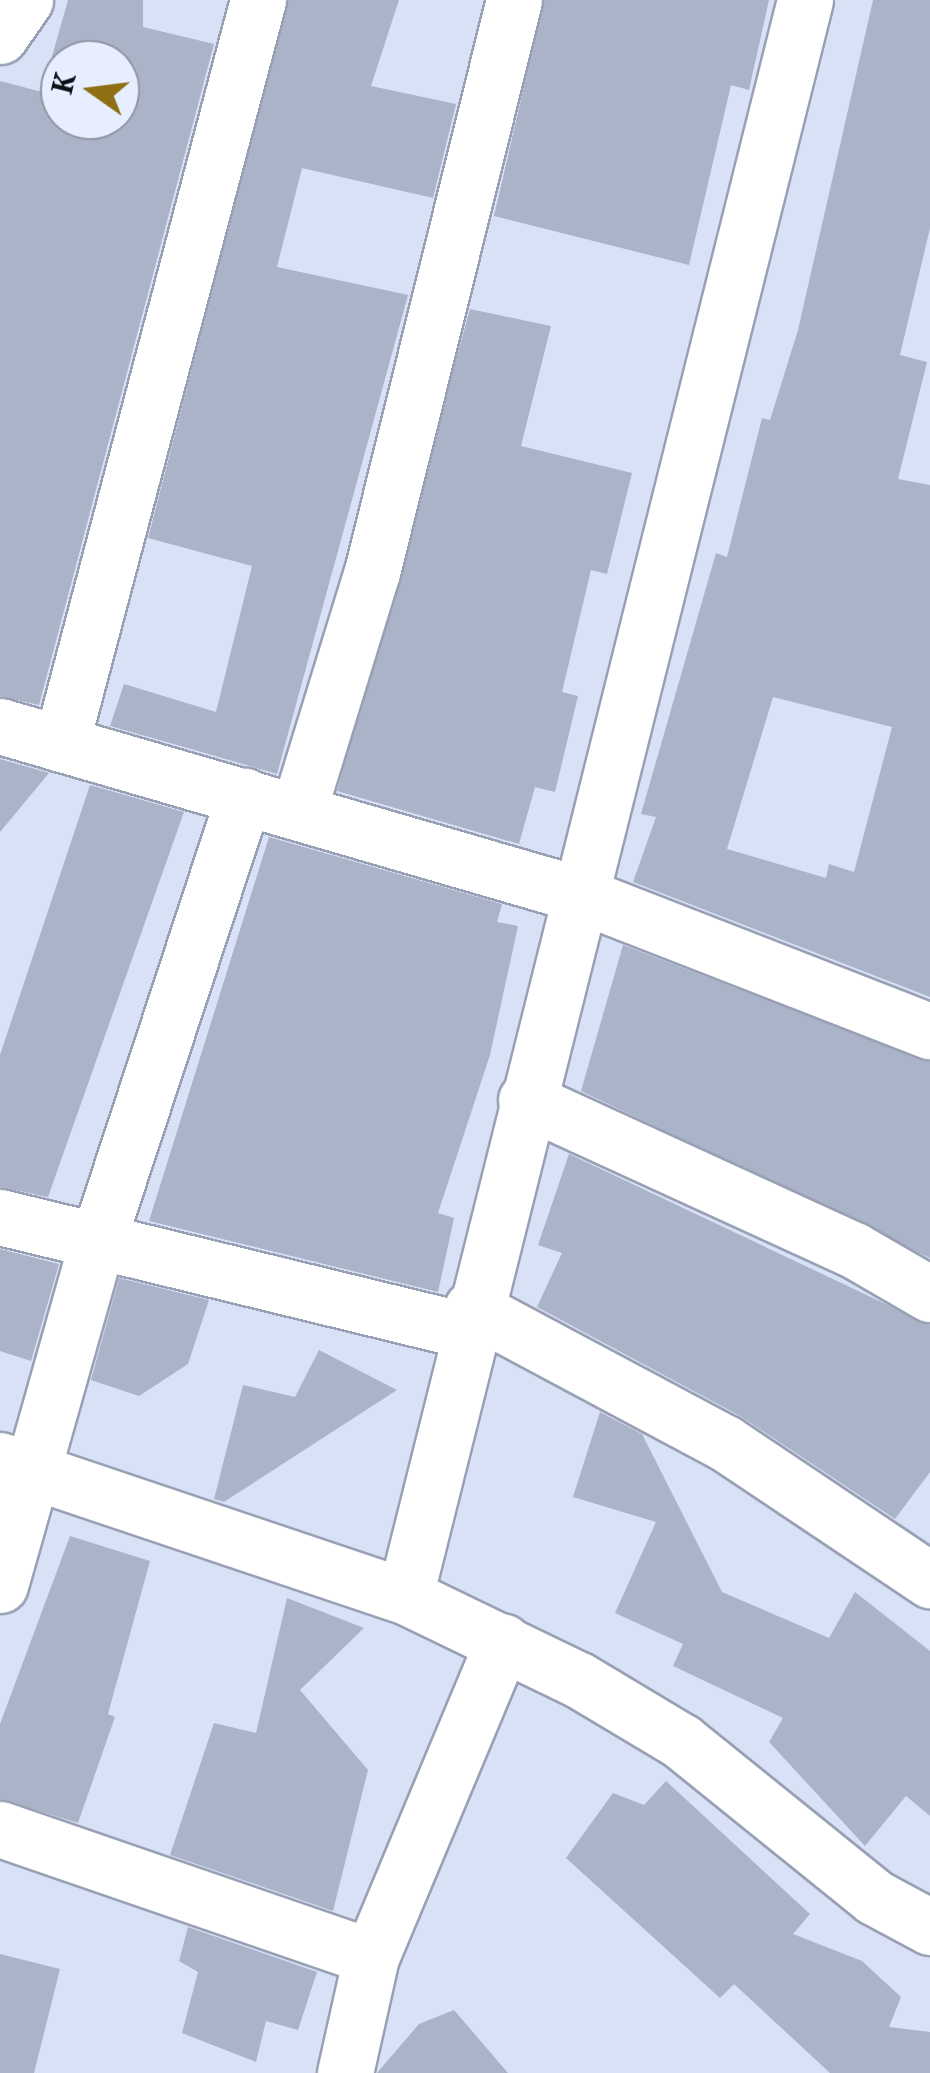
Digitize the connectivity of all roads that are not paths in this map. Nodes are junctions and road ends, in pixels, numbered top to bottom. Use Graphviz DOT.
graph roads {
  1 [pos="24,0"];
  2 [pos="258,0"];
  3 [pos="514,0"];
  4 [pos="805,0"];
  5 [pos="0,36"];
  6 [pos="0,726"];
  7 [pos="61,744"];
  8 [pos="244,796"];
  9 [pos="298,812"];
  10 [pos="578,894"];
  11 [pos="930,1031"];
  12 [pos="526,1100"];
  13 [pos="0,1217"];
  14 [pos="97,1243"];
  15 [pos="930,1294"];
  16 [pos="470,1320"];
  17 [pos="18,1465"];
  18 [pos="930,1580"];
  19 [pos="0,1585"];
  20 [pos="405,1596"];
  21 [pos="503,1642"];
  22 [pos="0,1829"];
  23 [pos="930,1927"];
  24 [pos="372,1957"];
  25 [pos="345,2073"];
  1 -- 5 [label="street"];
  2 -- 7 [label="street"];
  3 -- 9 [label="street"];
  4 -- 10 [label="street"];
  6 -- 7 [label="street"];
  7 -- 8 [label="street"];
  8 -- 9 [label="street"];
  8 -- 14 [label="street"];
  9 -- 10 [label="street"];
  10 -- 11 [label="street"];
  10 -- 12 [label="street"];
  12 -- 15 [label="street"];
  12 -- 16 [label="street"];
  13 -- 14 [label="street"];
  14 -- 16 [label="street"];
  14 -- 17 [label="street"];
  16 -- 18 [label="street"];
  16 -- 20 [label="street"];
  17 -- 19 [label="street"];
  17 -- 20 [label="street"];
  20 -- 21 [label="street"];
  21 -- 23 [label="street"];
  21 -- 24 [label="street"];
  22 -- 24 [label="street"];
  24 -- 25 [label="street"];
}
